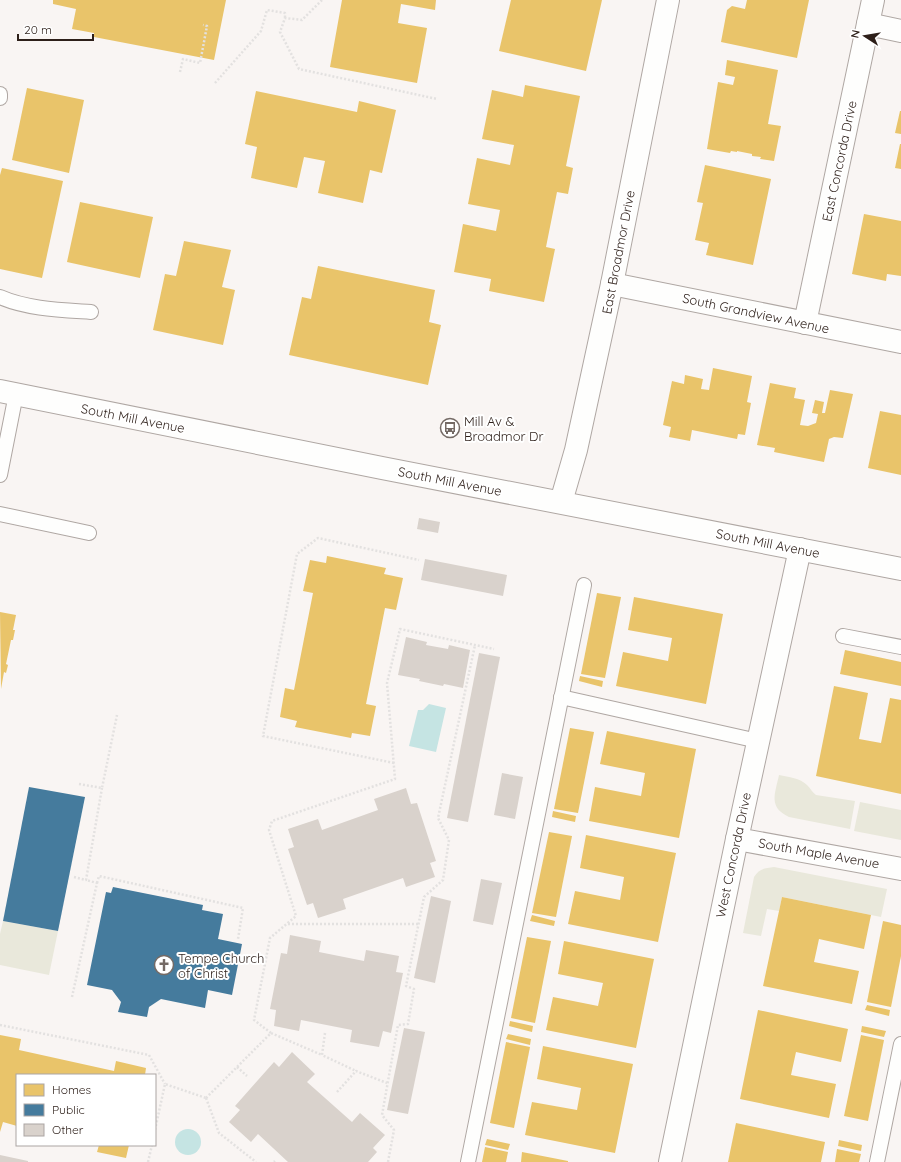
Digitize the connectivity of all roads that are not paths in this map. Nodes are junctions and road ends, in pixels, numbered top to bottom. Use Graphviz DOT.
graph roads {
  1 [pos="668,0"];
  2 [pos="873,0"];
  3 [pos="868,24"];
  4 [pos="901,31"];
  5 [pos="0,94"];
  6 [pos="0,98"];
  7 [pos="612,284"];
  8 [pos="0,296"];
  9 [pos="91,312"];
  10 [pos="804,323"];
  11 [pos="901,342"];
  12 [pos="8,393"];
  13 [pos="0,475"];
  14 [pos="561,502"];
  15 [pos="0,514"];
  16 [pos="89,533"];
  17 [pos="800,549"];
  18 [pos="901,569"];
  19 [pos="584,585"];
  20 [pos="843,636"];
  21 [pos="901,647"];
  22 [pos="561,697"];
  23 [pos="758,741"];
  24 [pos="737,838"];
  25 [pos="901,869"];
  26 [pos="901,1044"];
  27 [pos="468,1162"];
  28 [pos="670,1162"];
  29 [pos="877,1162"];
  1 -- 7 [label="street, East Broadmor Drive"];
  2 -- 3 [label="street, East Concorda Drive"];
  3 -- 4 [label="street"];
  3 -- 10 [label="street, East Concorda Drive"];
  5 -- 6 [label="lane"];
  7 -- 10 [label="street, South Grandview Avenue"];
  7 -- 14 [label="street, East Broadmor Drive"];
  8 -- 9 [label="lane"];
  10 -- 11 [label="street, South Grandview Avenue"];
  12 -- 13 [label="lane"];
  12 -- 14 [label="street, South Mill Avenue"];
  14 -- 17 [label="street, South Mill Avenue"];
  15 -- 16 [label="lane"];
  17 -- 18 [label="street, South Mill Avenue"];
  17 -- 23 [label="street, West Concorda Drive"];
  19 -- 22 [label="lane"];
  20 -- 21 [label="lane"];
  22 -- 23 [label="lane"];
  22 -- 27 [label="lane"];
  23 -- 24 [label="street, West Concorda Drive"];
  24 -- 25 [label="street, South Maple Avenue"];
  24 -- 28 [label="street, West Concorda Drive"];
  26 -- 29 [label="lane"];
}
